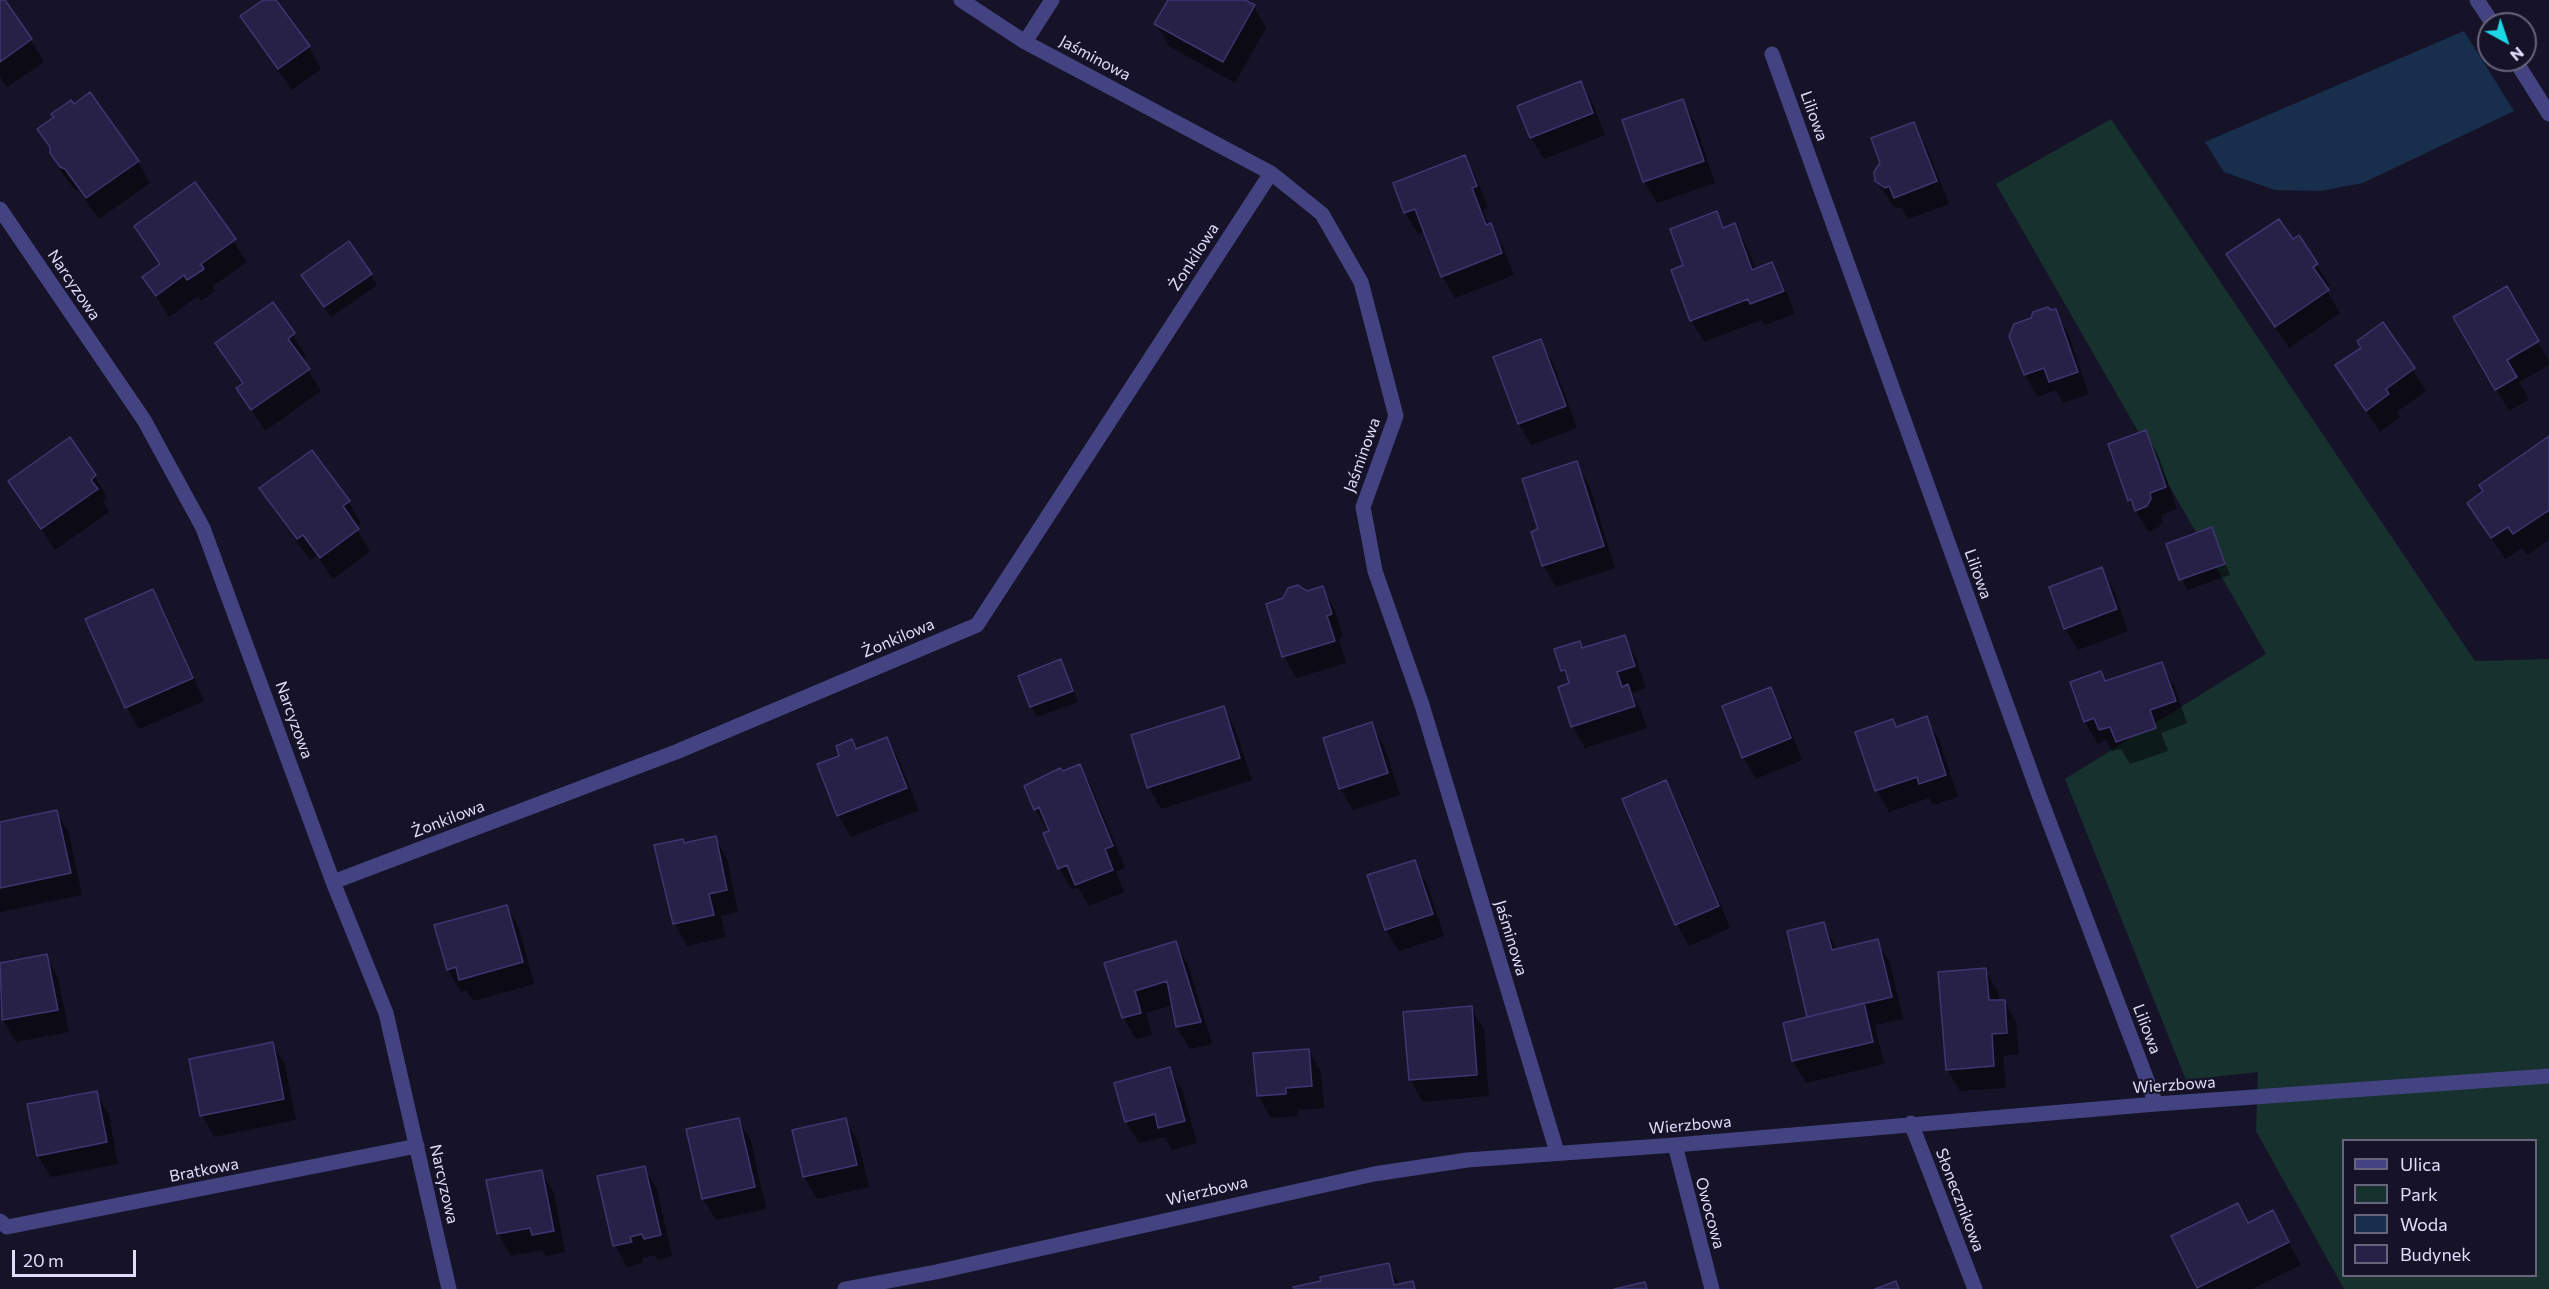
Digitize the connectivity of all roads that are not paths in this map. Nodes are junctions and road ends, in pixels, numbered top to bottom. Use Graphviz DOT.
graph roads {
  1 [pos="961,0"];
  2 [pos="1052,0"];
  3 [pos="1025,42"];
  4 [pos="1772,54"];
  5 [pos="2523,72"];
  6 [pos="2549,114"];
  7 [pos="1271,173"];
  8 [pos="0,209"];
  9 [pos="333,882"];
  10 [pos="2549,1076"];
  11 [pos="2156,1104"];
  12 [pos="1911,1124"];
  13 [pos="1675,1145"];
  14 [pos="417,1146"];
  15 [pos="1557,1152"];
  16 [pos="0,1221"];
  17 [pos="449,1289"];
  18 [pos="845,1289"];
  19 [pos="1712,1289"];
  20 [pos="1975,1289"];
  1 -- 3 [label="street, Jaśminowa"];
  2 -- 3 [label="street"];
  3 -- 7 [label="street, Jaśminowa"];
  4 -- 11 [label="street, Liliowa"];
  5 -- 6 [label="street"];
  7 -- 9 [label="street, Żonkilowa"];
  7 -- 15 [label="street, Jaśminowa"];
  8 -- 9 [label="street, Narcyzowa"];
  9 -- 14 [label="street, Narcyzowa"];
  10 -- 11 [label="street, Wierzbowa"];
  11 -- 12 [label="street, Wierzbowa"];
  12 -- 13 [label="street, Wierzbowa"];
  12 -- 20 [label="street, Słonecznikowa"];
  13 -- 15 [label="street, Wierzbowa"];
  13 -- 19 [label="street, Owocowa"];
  14 -- 16 [label="street, Bratkowa"];
  14 -- 17 [label="street, Narcyzowa"];
  15 -- 18 [label="street, Wierzbowa"];
}
